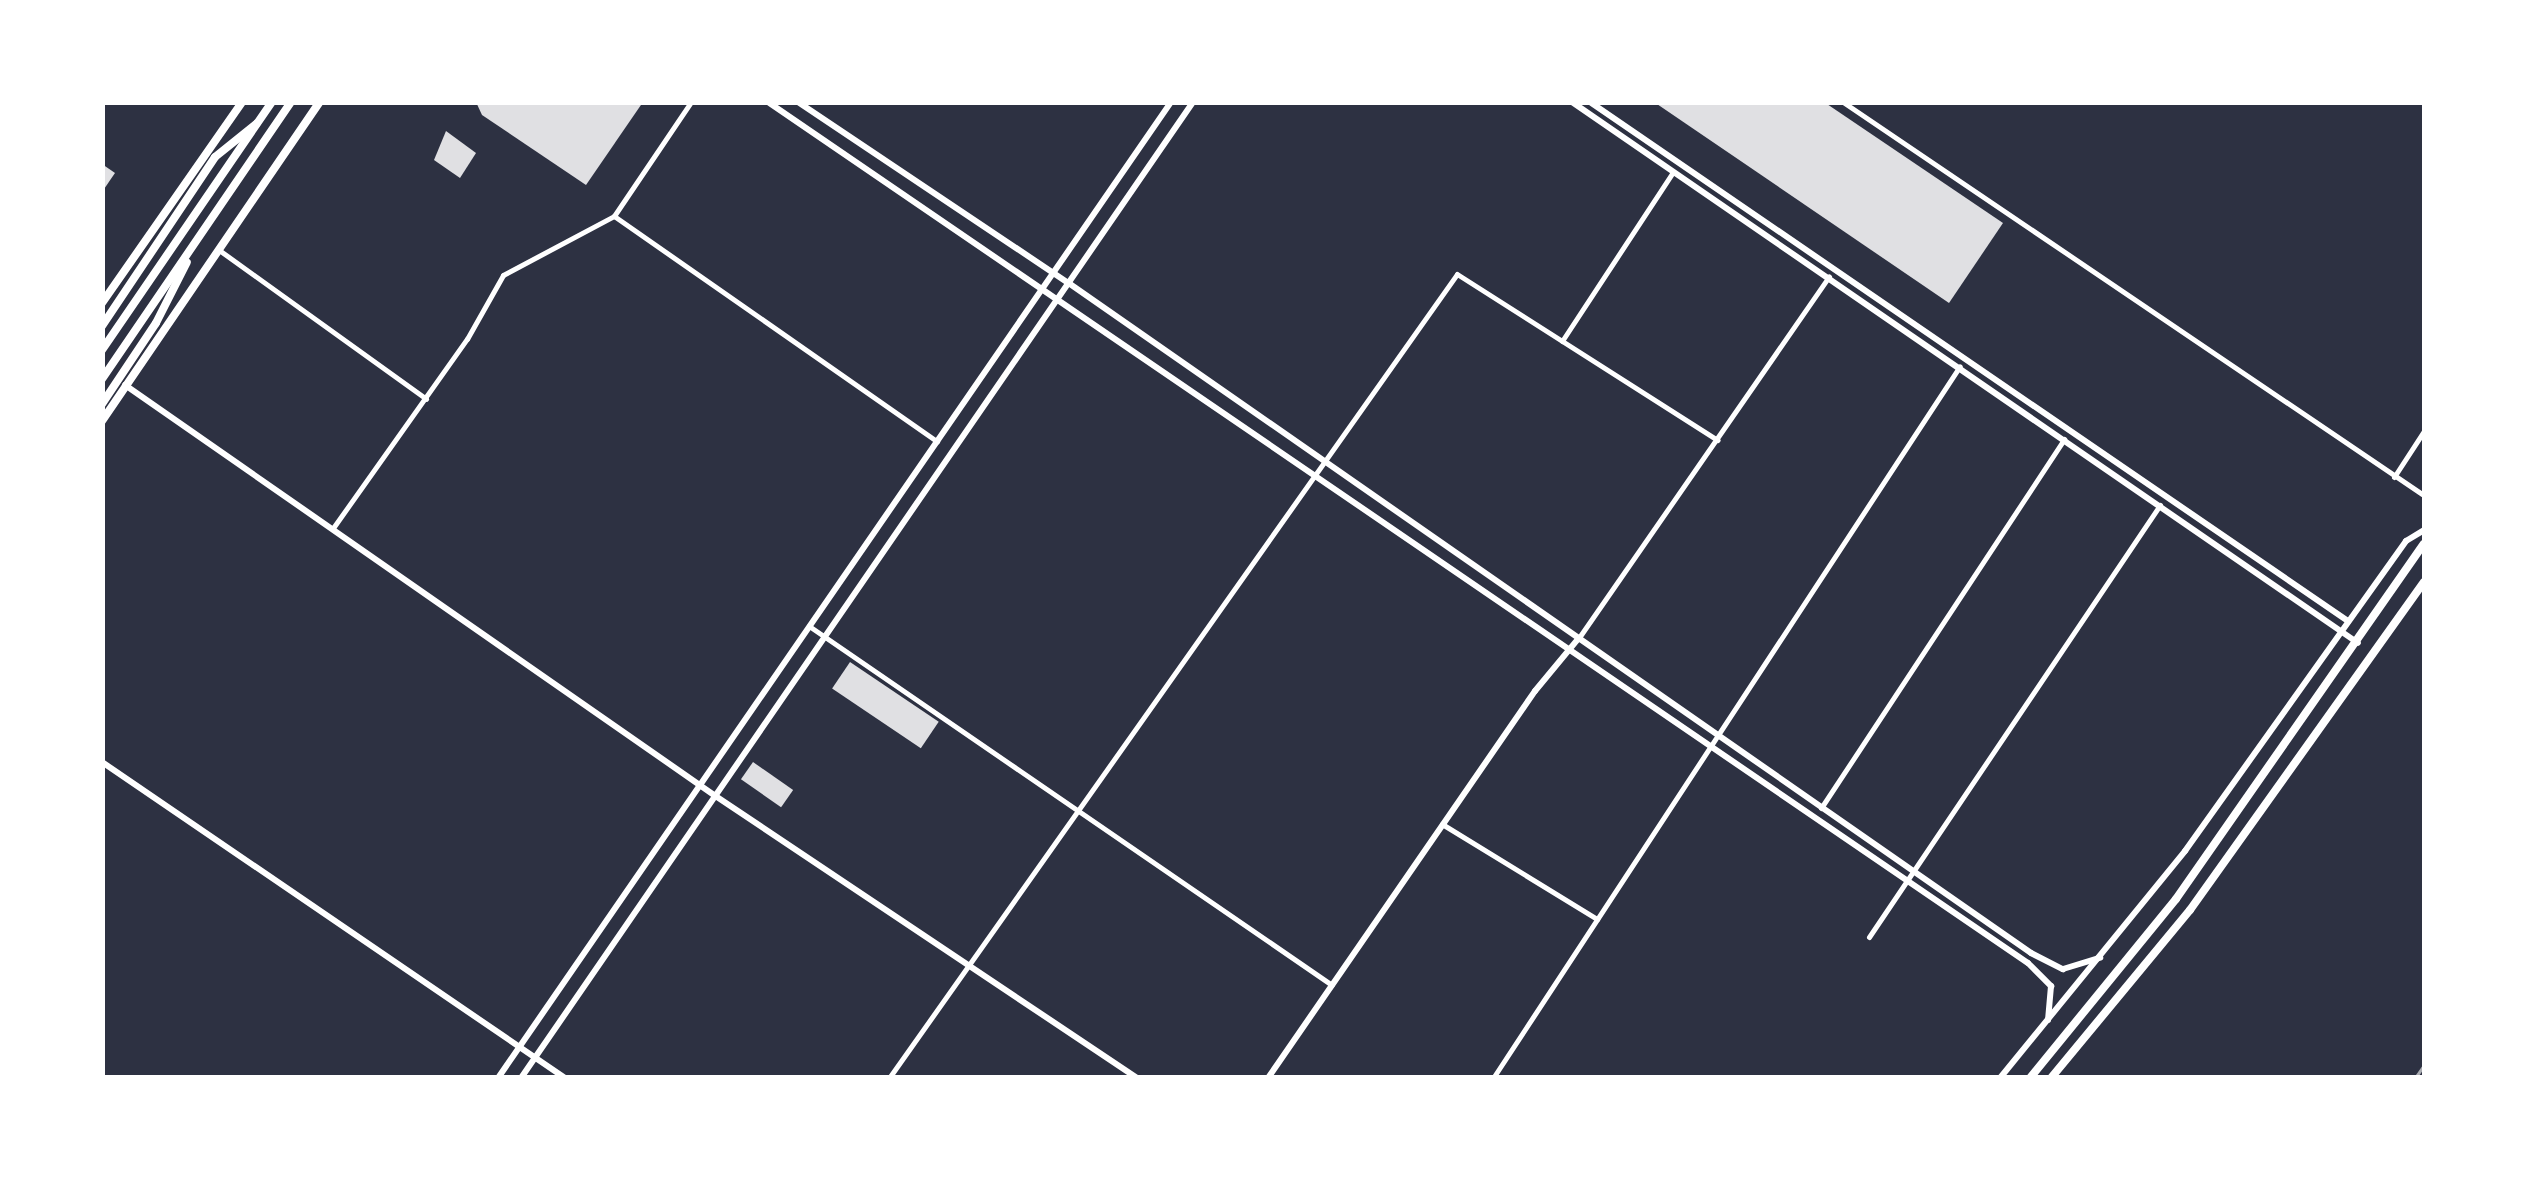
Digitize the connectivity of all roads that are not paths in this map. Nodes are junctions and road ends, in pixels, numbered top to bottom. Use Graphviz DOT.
graph roads {
  1 [pos="242,102"];
  2 [pos="272,102"];
  3 [pos="291,102"];
  4 [pos="320,102"];
  5 [pos="692,102"];
  6 [pos="768,102"];
  7 [pos="798,102"];
  8 [pos="1171,102"];
  9 [pos="1193,102"];
  10 [pos="1572,102"];
  11 [pos="1590,102"];
  12 [pos="1843,102"];
  13 [pos="260,121"];
  14 [pos="1674,171"];
  15 [pos="614,216"];
  16 [pos="199,238"];
  17 [pos="219,250"];
  18 [pos="1053,274"];
  19 [pos="1829,277"];
  20 [pos="1070,284"];
  21 [pos="1043,289"];
  22 [pos="1058,300"];
  23 [pos="102,303"];
  24 [pos="102,326"];
  25 [pos="1562,341"];
  26 [pos="102,350"];
  27 [pos="1960,366"];
  28 [pos="102,378"];
  29 [pos="125,385"];
  30 [pos="426,399"];
  31 [pos="102,404"];
  32 [pos="102,421"];
  33 [pos="2424,432"];
  34 [pos="2064,438"];
  35 [pos="1718,440"];
  36 [pos="937,441"];
  37 [pos="1323,465"];
  38 [pos="1315,476"];
  39 [pos="2394,477"];
  40 [pos="2424,494"];
  41 [pos="2160,505"];
  42 [pos="333,528"];
  43 [pos="2424,530"];
  44 [pos="2424,544"];
  45 [pos="2424,582"];
  46 [pos="2348,621"];
  47 [pos="809,626"];
  48 [pos="2341,630"];
  49 [pos="824,636"];
  50 [pos="1578,638"];
  51 [pos="2359,643"];
  52 [pos="1565,650"];
  53 [pos="1720,736"];
  54 [pos="1712,747"];
  55 [pos="102,762"];
  56 [pos="702,782"];
  57 [pos="714,795"];
  58 [pos="1821,808"];
  59 [pos="1079,810"];
  60 [pos="1442,824"];
  61 [pos="1916,876"];
  62 [pos="1910,884"];
  63 [pos="1597,919"];
  64 [pos="1869,937"];
  65 [pos="2100,958"];
  66 [pos="971,967"];
  67 [pos="1332,985"];
  68 [pos="2048,1020"];
  69 [pos="520,1046"];
  70 [pos="535,1057"];
  71 [pos="498,1078"];
  72 [pos="521,1078"];
  73 [pos="565,1078"];
  74 [pos="889,1078"];
  75 [pos="1137,1078"];
  76 [pos="1268,1078"];
  77 [pos="1493,1078"];
  78 [pos="2000,1078"];
  79 [pos="2030,1078"];
  80 [pos="2050,1078"];
  1 -- 23 [label="main road"];
  2 -- 13 [label="main road"];
  3 -- 16 [label="main road"];
  4 -- 17 [label="main road"];
  5 -- 15 [label="street"];
  6 -- 21 [label="street"];
  7 -- 18 [label="street"];
  8 -- 18 [label="street"];
  9 -- 20 [label="street"];
  10 -- 14 [label="street"];
  11 -- 46 [label="street"];
  12 -- 39 [label="street"];
  13 -- 24 [label="main road"];
  13 -- 26 [label="main road"];
  14 -- 19 [label="street"];
  14 -- 25 [label="street"];
  15 -- 30 [label="street"];
  15 -- 36 [label="street"];
  16 -- 28 [label="main road"];
  16 -- 31 [label="main road"];
  17 -- 29 [label="main road"];
  17 -- 30 [label="street"];
  18 -- 20 [label="street"];
  18 -- 21 [label="street"];
  19 -- 27 [label="street"];
  19 -- 35 [label="street"];
  20 -- 22 [label="street"];
  20 -- 37 [label="street"];
  21 -- 22 [label="street"];
  21 -- 36 [label="street"];
  22 -- 38 [label="street"];
  22 -- 49 [label="street"];
  25 -- 35 [label="street"];
  25 -- 37 [label="street"];
  27 -- 34 [label="street"];
  27 -- 53 [label="street"];
  29 -- 32 [label="main road"];
  29 -- 42 [label="street"];
  30 -- 42 [label="street"];
  33 -- 39 [label="street"];
  34 -- 41 [label="street"];
  34 -- 58 [label="street"];
  35 -- 50 [label="street"];
  36 -- 47 [label="street"];
  37 -- 38 [label="street"];
  37 -- 50 [label="street"];
  38 -- 52 [label="street"];
  38 -- 59 [label="street"];
  39 -- 40 [label="street"];
  41 -- 48 [label="street"];
  41 -- 61 [label="street"];
  42 -- 56 [label="street"];
  43 -- 46 [label="street"];
  44 -- 51 [label="main road"];
  45 -- 80 [label="main road"];
  46 -- 48 [label="street"];
  47 -- 49 [label="street"];
  47 -- 56 [label="street"];
  48 -- 51 [label="street"];
  48 -- 65 [label="street"];
  49 -- 57 [label="street"];
  49 -- 59 [label="street"];
  50 -- 52 [label="street"];
  50 -- 53 [label="street"];
  51 -- 79 [label="main road"];
  52 -- 54 [label="street"];
  52 -- 60 [label="street"];
  53 -- 54 [label="street"];
  53 -- 58 [label="street"];
  54 -- 62 [label="street"];
  54 -- 63 [label="street"];
  55 -- 69 [label="street"];
  56 -- 57 [label="street"];
  56 -- 69 [label="street"];
  57 -- 66 [label="street"];
  57 -- 70 [label="street"];
  58 -- 61 [label="street"];
  59 -- 66 [label="street"];
  59 -- 67 [label="street"];
  60 -- 63 [label="street"];
  60 -- 67 [label="street"];
  61 -- 62 [label="street"];
  61 -- 65 [label="street"];
  62 -- 64 [label="street"];
  62 -- 68 [label="street"];
  63 -- 77 [label="street"];
  65 -- 68 [label="street"];
  66 -- 74 [label="street"];
  66 -- 75 [label="street"];
  67 -- 76 [label="street"];
  68 -- 78 [label="street"];
  69 -- 70 [label="street"];
  69 -- 71 [label="street"];
  70 -- 72 [label="street"];
  70 -- 73 [label="street"];
}
